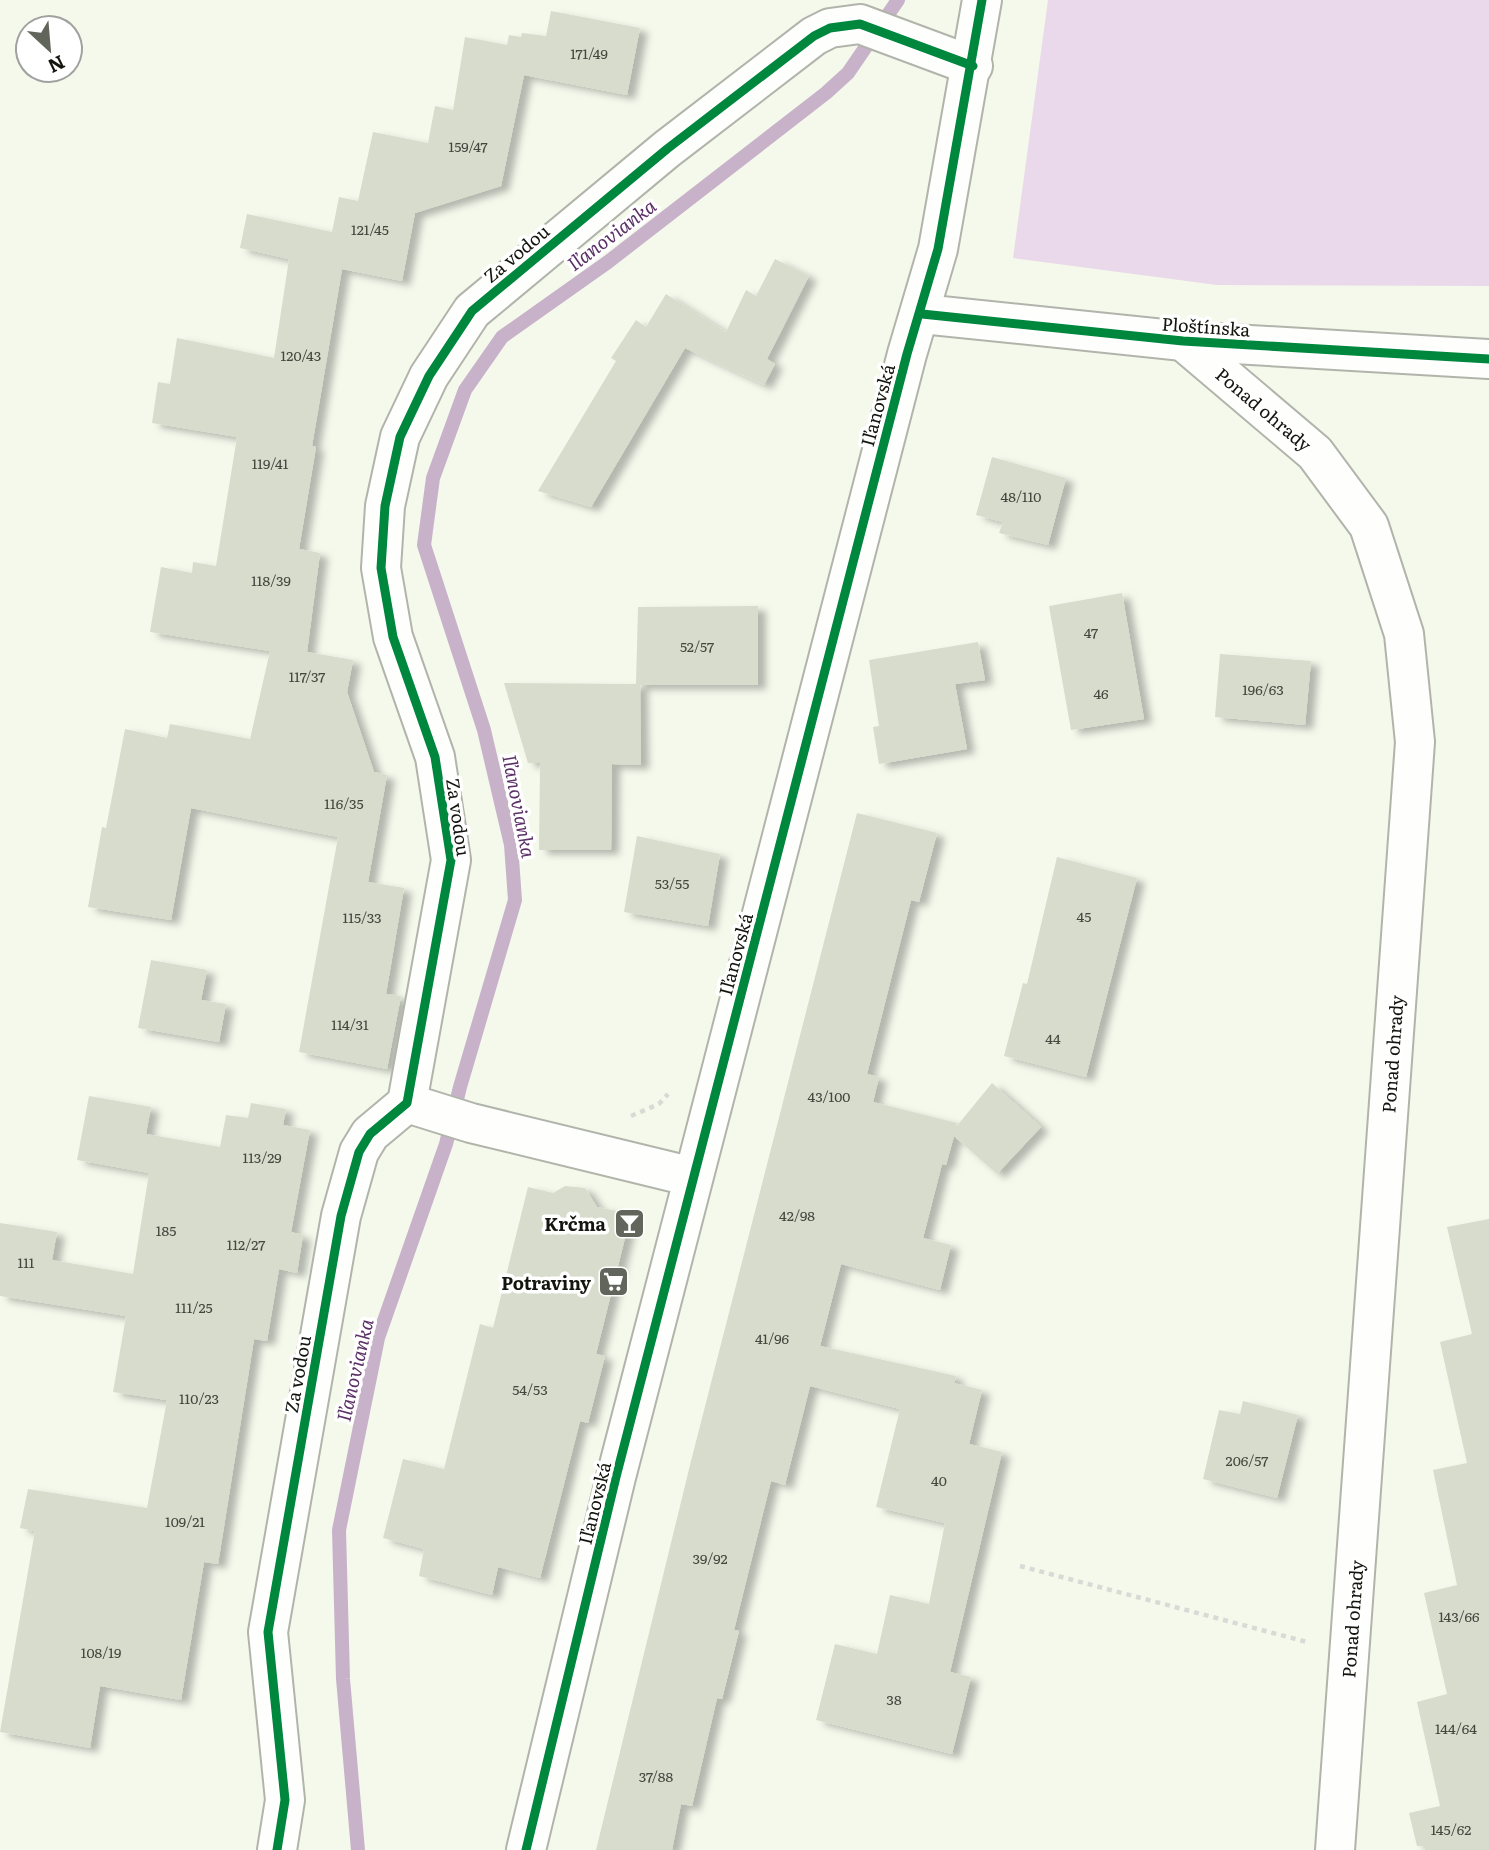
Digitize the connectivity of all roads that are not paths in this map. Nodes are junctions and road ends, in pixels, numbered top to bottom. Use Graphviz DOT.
graph roads {
  1 [pos="982,0"];
  2 [pos="973,66"];
  3 [pos="922,314"];
  4 [pos="1184,341"];
  5 [pos="1489,359"];
  6 [pos="415,1106"];
  7 [pos="693,1177"];
  8 [pos="277,1850"];
  9 [pos="526,1850"];
  10 [pos="1335,1850"];
  1 -- 2 [label="street, Iľanovská"];
  2 -- 3 [label="street, Iľanovská"];
  2 -- 6 [label="street, Za vodou"];
  3 -- 4 [label="street, Ploštínska"];
  3 -- 7 [label="street, Iľanovská"];
  4 -- 5 [label="street, Ploštínska"];
  4 -- 10 [label="street, Ponad ohrady"];
  6 -- 7 [label="street"];
  6 -- 8 [label="street, Za vodou"];
  7 -- 9 [label="street, Iľanovská"];
}
